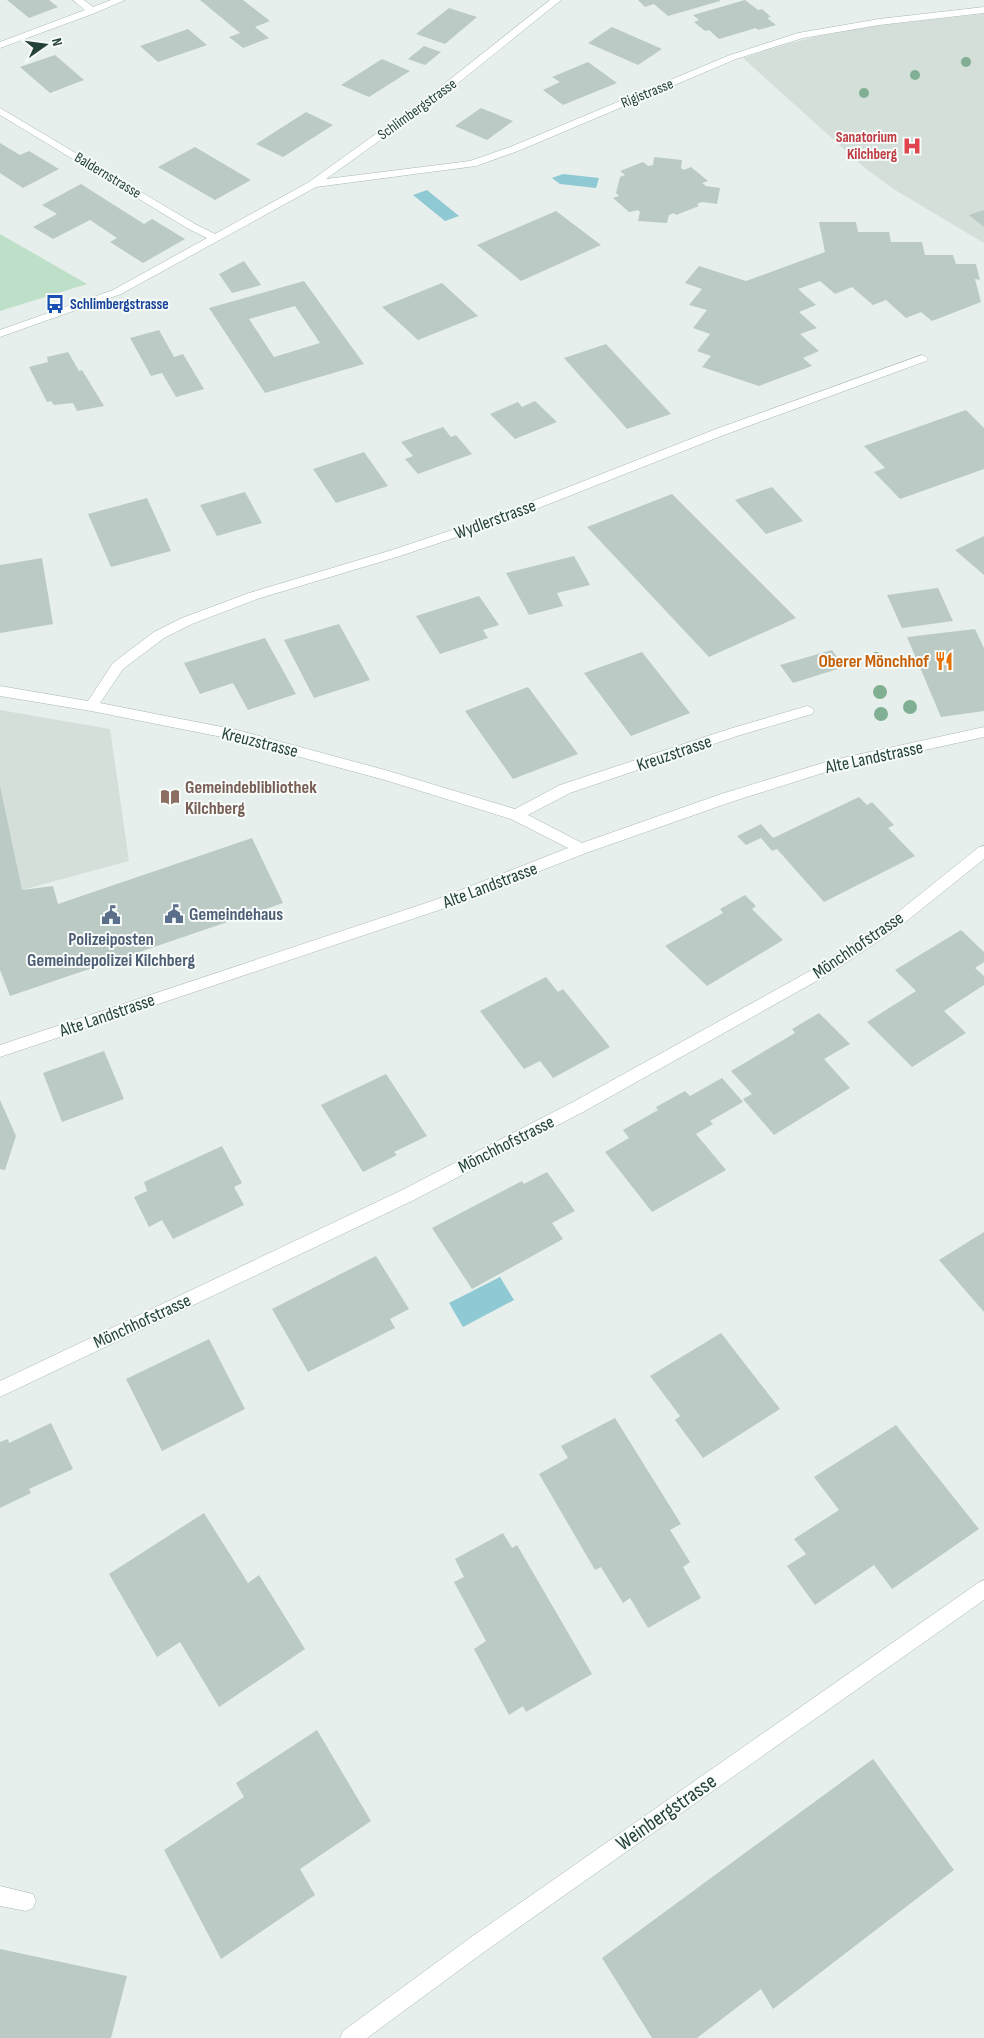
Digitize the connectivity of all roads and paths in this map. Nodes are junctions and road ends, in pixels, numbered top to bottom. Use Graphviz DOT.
graph roads {
  1 [pos="78,0"];
  2 [pos="120,0"];
  3 [pos="556,0"];
  4 [pos="92,10"];
  5 [pos="984,10"];
  6 [pos="0,45"];
  7 [pos="0,111"];
  8 [pos="313,184"];
  9 [pos="216,238"];
  10 [pos="0,334"];
  11 [pos="922,359"];
  12 [pos="0,691"];
  13 [pos="91,706"];
  14 [pos="807,711"];
  15 [pos="984,732"];
  16 [pos="516,815"];
  17 [pos="581,849"];
  18 [pos="984,850"];
  19 [pos="0,1052"];
  20 [pos="0,1389"];
  21 [pos="984,1589"];
  22 [pos="0,1896"];
  23 [pos="26,1901"];
  24 [pos="350,2038"];
  1 -- 4 [label="street"];
  2 -- 4 [label="street"];
  3 -- 8 [label="street, Schlimbergstrasse"];
  4 -- 6 [label="street"];
  5 -- 8 [label="street, Rigistrasse"];
  7 -- 9 [label="street, Baldernstrasse"];
  8 -- 9 [label="street, Schlimbergstrasse"];
  9 -- 10 [label="street, Schlimbergstrasse"];
  11 -- 13 [label="street, Wydlerstrasse"];
  12 -- 13 [label="street, Kreuzstrasse"];
  13 -- 16 [label="street, Kreuzstrasse"];
  14 -- 16 [label="street, Kreuzstrasse"];
  15 -- 17 [label="street, Alte Landstrasse"];
  16 -- 17 [label="street, Kreuzstrasse"];
  17 -- 19 [label="street, Alte Landstrasse"];
  18 -- 20 [label="street, Mönchhofstrasse"];
  21 -- 24 [label="street, Weinbergstrasse"];
  22 -- 23 [label="street"];
}
